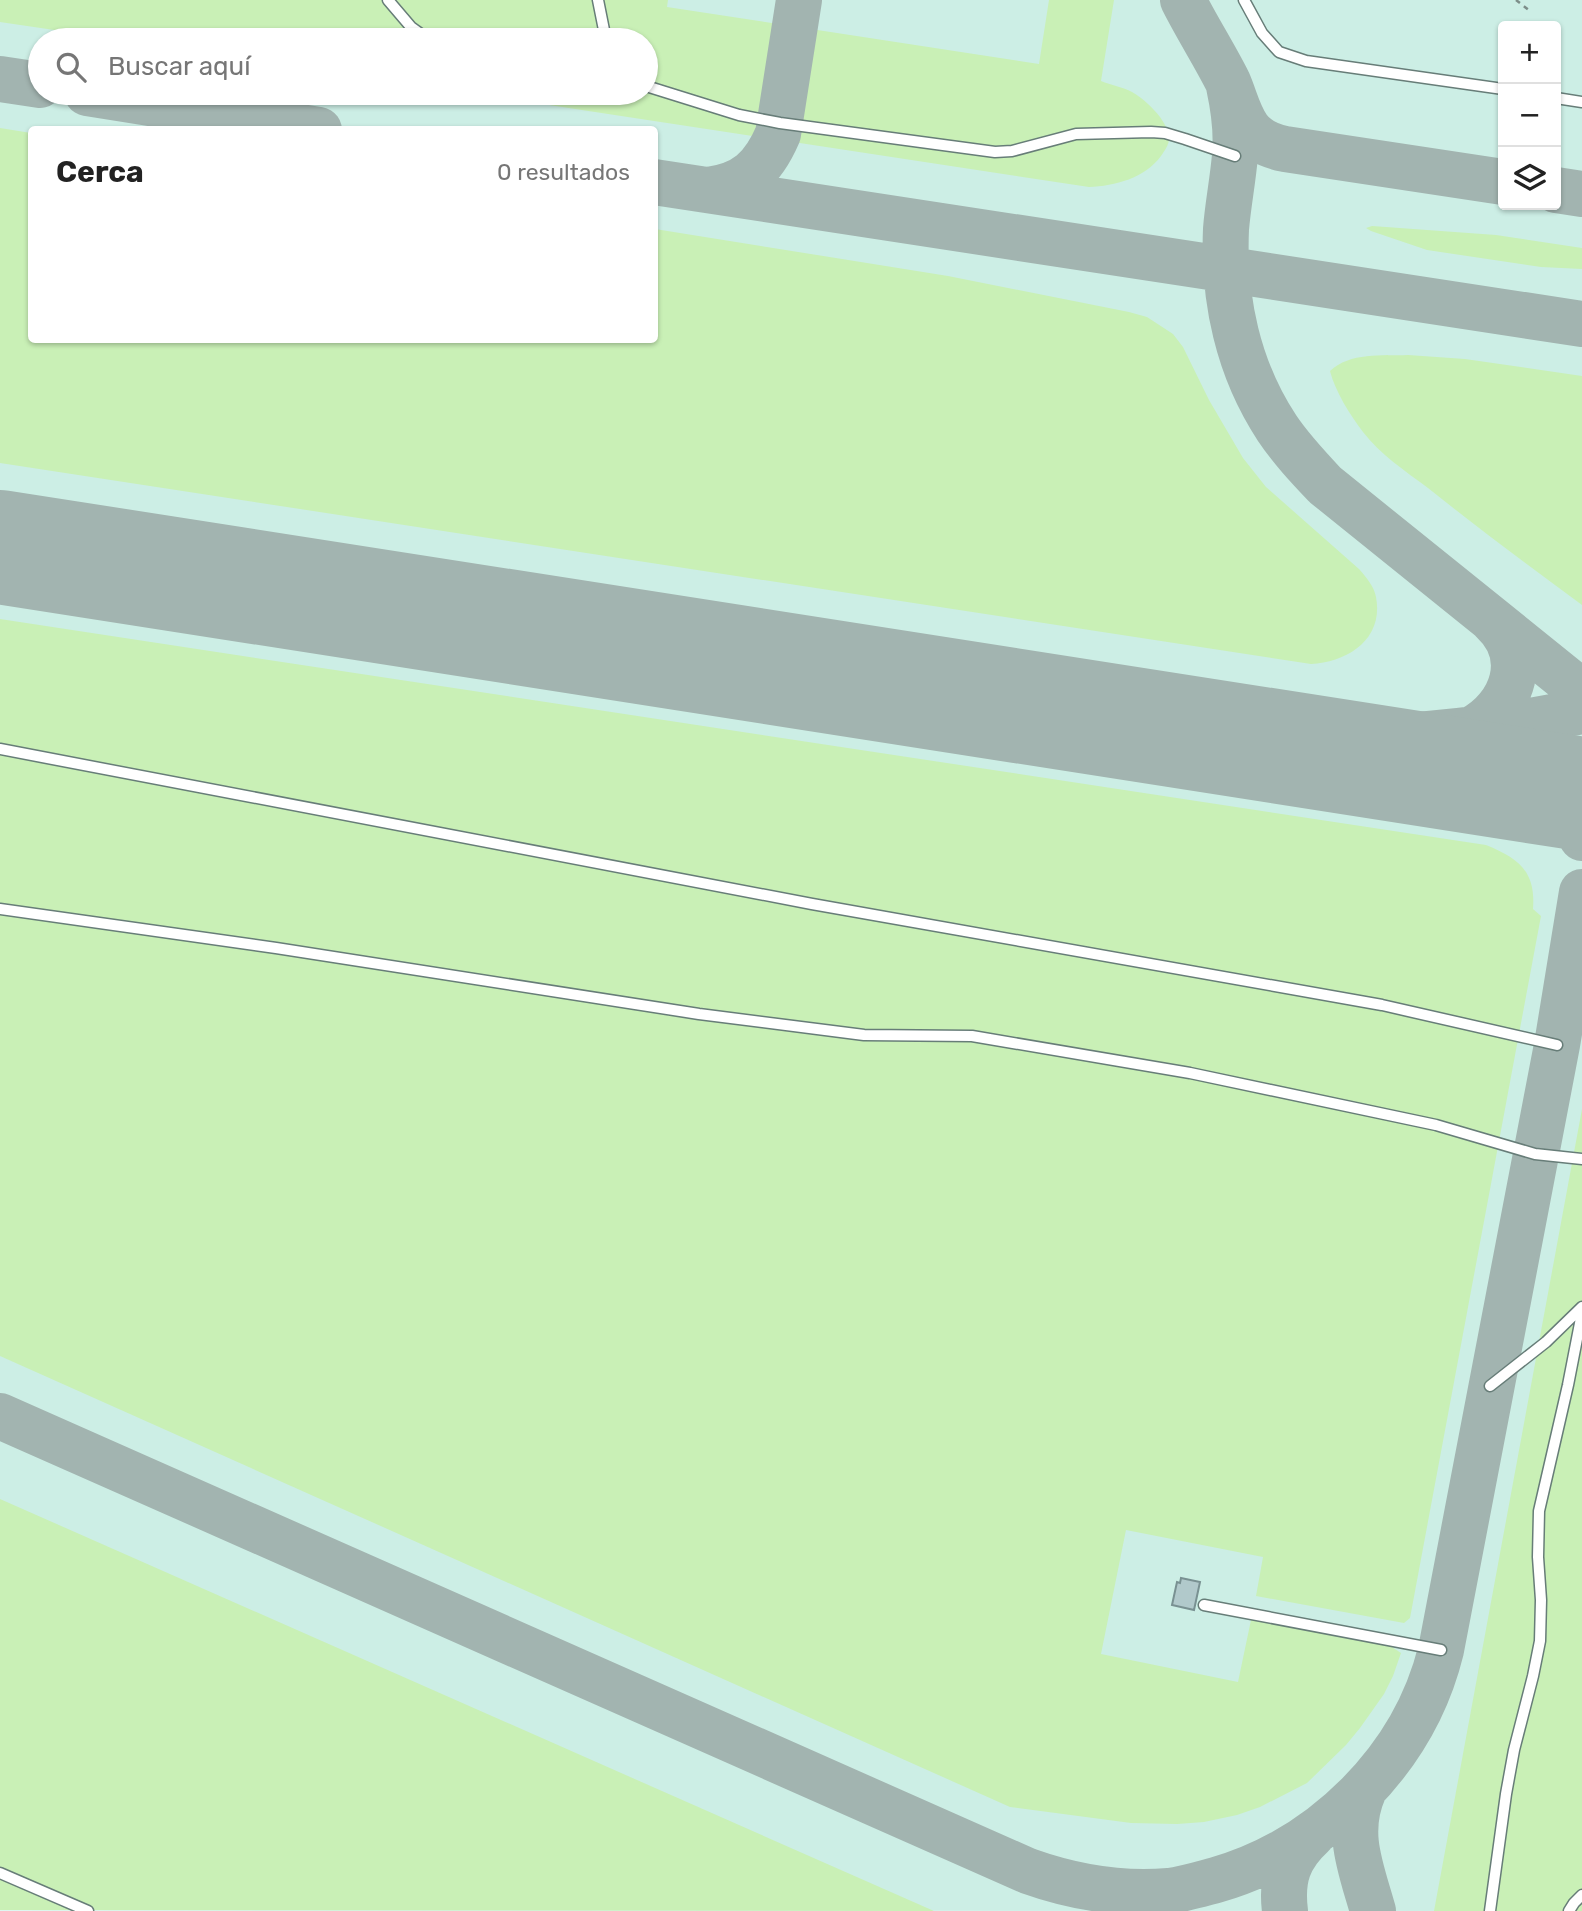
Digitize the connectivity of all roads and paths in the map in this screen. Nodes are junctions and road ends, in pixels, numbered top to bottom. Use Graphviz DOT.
graph roads {
  1 [pos="388,0"];
  2 [pos="598,0"];
  3 [pos="1244,0"];
  4 [pos="1516,0"];
  5 [pos="1530,11"];
  6 [pos="412,28"];
  7 [pos="604,28"];
  8 [pos="1498,88"];
  9 [pos="658,90"];
  10 [pos="1561,99"];
  11 [pos="1582,102"];
  12 [pos="1235,156"];
  13 [pos="0,749"];
  14 [pos="0,909"];
  15 [pos="1557,1045"];
  16 [pos="1582,1159"];
  17 [pos="1582,1307"];
  18 [pos="1582,1313"];
  19 [pos="1490,1386"];
  20 [pos="1204,1605"];
  21 [pos="1441,1650"];
  22 [pos="0,1873"];
  23 [pos="1582,1895"];
  24 [pos="88,1911"];
  25 [pos="1490,1911"];
  26 [pos="1569,1911"];
  1 -- 6 [label="lane"];
  2 -- 7 [label="lane"];
  3 -- 8 [label="lane"];
  4 -- 5 [label="path"];
  9 -- 12 [label="lane"];
  10 -- 11 [label="lane"];
  13 -- 15 [label="lane"];
  14 -- 16 [label="lane"];
  17 -- 19 [label="lane"];
  18 -- 25 [label="lane"];
  20 -- 21 [label="lane"];
  22 -- 24 [label="lane"];
  23 -- 26 [label="lane"];
}
